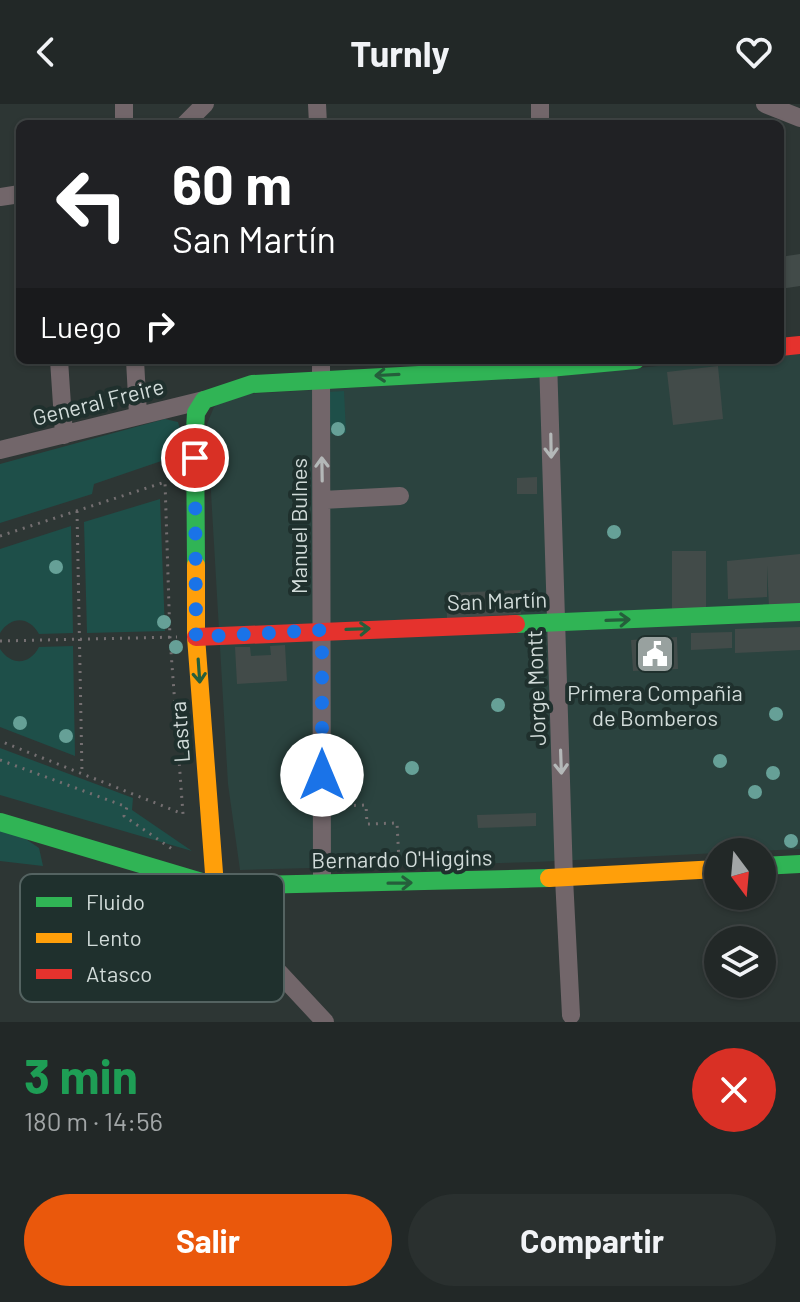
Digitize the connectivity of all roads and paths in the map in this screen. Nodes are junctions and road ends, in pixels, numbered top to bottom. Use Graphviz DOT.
graph roads {
  1 [pos="205,104"];
  2 [pos="765,104"];
  3 [pos="800,118"];
  4 [pos="189,120"];
  5 [pos="59,364"];
  6 [pos="135,364"];
  7 [pos="549,364"];
  8 [pos="321,369"];
  9 [pos="204,400"];
  10 [pos="138,415"];
  11 [pos="64,435"];
  12 [pos="0,450"];
  13 [pos="400,496"];
  14 [pos="322,500"];
  15 [pos="77,511"];
  16 [pos="0,536"];
  17 [pos="800,612"];
  18 [pos="557,622"];
  19 [pos="322,630"];
  20 [pos="196,637"];
  21 [pos="170,638"];
  22 [pos="80,639"];
  23 [pos="0,641"];
  24 [pos="0,741"];
  25 [pos="0,760"];
  26 [pos="82,773"];
  27 [pos="322,806"];
  28 [pos="0,822"];
  29 [pos="175,851"];
  30 [pos="800,864"];
  31 [pos="776,865"];
  32 [pos="704,870"];
  33 [pos="175,874"];
  34 [pos="214,874"];
  35 [pos="564,878"];
  36 [pos="322,883"];
  37 [pos="399,883"];
  38 [pos="284,884"];
  39 [pos="284,978"];
  40 [pos="571,1015"];
  41 [pos="325,1022"];
  1 -- 4 [label="street"];
  2 -- 3 [label="street"];
  5 -- 11 [label="street"];
  6 -- 10 [label="street"];
  7 -- 8 [label="main road, General Freire, one-way"];
  7 -- 18 [label="street, Jorge Montt, one-way"];
  8 -- 9 [label="main road, General Freire"];
  14 -- 8 [label="street, Manuel Bulnes, one-way"];
  9 -- 10 [label="street, General Freire"];
  9 -- 20 [label="main road, Lastra"];
  10 -- 11 [label="street, General Freire"];
  11 -- 12 [label="street, General Freire"];
  13 -- 14 [label="street"];
  14 -- 19 [label="street, Manuel Bulnes"];
  15 -- 16 [label="path"];
  15 -- 21 [label="path"];
  15 -- 22 [label="path"];
  18 -- 17 [label="main road, San Martín, one-way"];
  19 -- 18 [label="main road, San Martín, one-way"];
  18 -- 35 [label="street, Jorge Montt, one-way"];
  19 -- 20 [label="main road, San Martín"];
  19 -- 27 [label="street, Manuel Bulnes"];
  20 -- 21 [label="path"];
  20 -- 34 [label="main road, Lastra, one-way"];
  21 -- 22 [label="path"];
  21 -- 26 [label="path"];
  22 -- 23 [label="path"];
  22 -- 26 [label="path"];
  24 -- 26 [label="path"];
  25 -- 29 [label="path"];
  27 -- 36 [label="street, Manuel Bulnes"];
  27 -- 37 [label="path"];
  28 -- 33 [label="main road, Bernardo O'Higgins"];
  30 -- 31 [label="main road"];
  32 -- 35 [label="main road, Bernardo O'Higgins"];
  37 -- 35 [label="main road, Bernardo O'Higgins, one-way"];
  35 -- 40 [label="street, Jorge Montt"];
  36 -- 37 [label="main road, Bernardo O'Higgins"];
  36 -- 38 [label="main road, Bernardo O'Higgins"];
  39 -- 41 [label="street, Lastra"];
}
